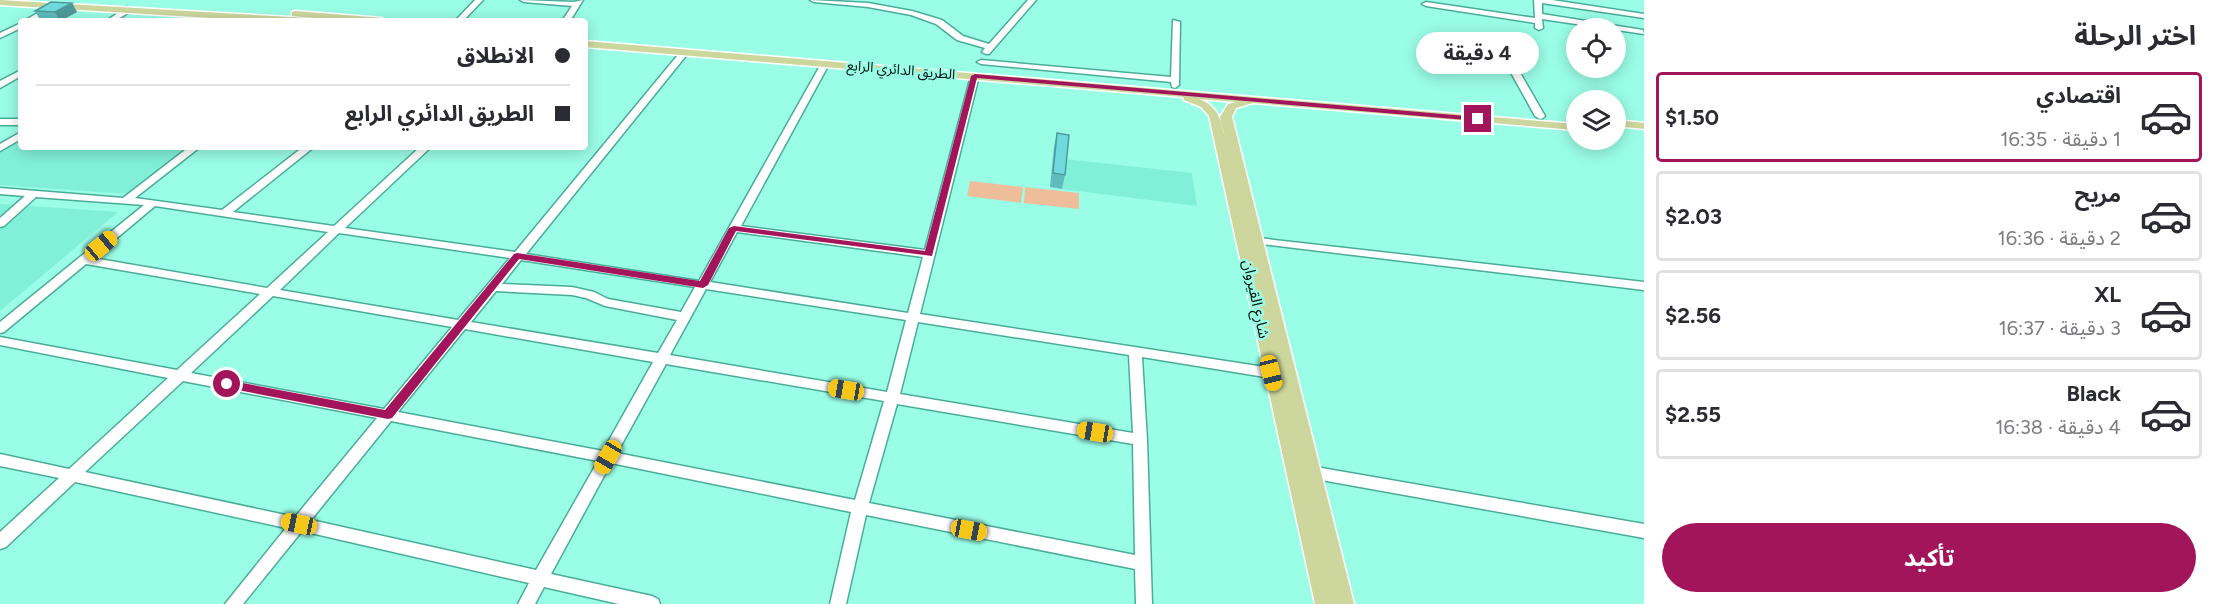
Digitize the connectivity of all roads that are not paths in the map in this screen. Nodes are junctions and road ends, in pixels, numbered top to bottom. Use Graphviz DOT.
graph roads {
  1 [pos="82,0"];
  2 [pos="479,0"];
  3 [pos="524,0"];
  4 [pos="814,0"];
  5 [pos="1032,0"];
  6 [pos="0,1"];
  7 [pos="578,2"];
  8 [pos="1426,4"];
  9 [pos="57,5"];
  10 [pos="130,9"];
  11 [pos="1644,16"];
  12 [pos="33,18"];
  13 [pos="115,18"];
  14 [pos="234,18"];
  15 [pos="339,18"];
  16 [pos="462,18"];
  17 [pos="568,18"];
  18 [pos="1538,21"];
  19 [pos="1176,22"];
  20 [pos="18,27"];
  21 [pos="1643,32"];
  22 [pos="0,36"];
  23 [pos="588,38"];
  24 [pos="1444,40"];
  25 [pos="588,44"];
  26 [pos="990,47"];
  27 [pos="685,52"];
  28 [pos="825,64"];
  29 [pos="978,69"];
  30 [pos="18,75"];
  31 [pos="0,85"];
  32 [pos="1172,86"];
  33 [pos="1264,101"];
  34 [pos="1219,114"];
  35 [pos="1540,117"];
  36 [pos="1566,119"];
  37 [pos="0,122"];
  38 [pos="18,122"];
  39 [pos="1626,124"];
  40 [pos="1566,126"];
  41 [pos="1644,126"];
  42 [pos="1626,132"];
  43 [pos="1644,133"];
  44 [pos="18,137"];
  45 [pos="0,148"];
  46 [pos="191,150"];
  47 [pos="305,150"];
  48 [pos="423,150"];
  49 [pos="0,191"];
  50 [pos="34,193"];
  51 [pos="126,201"];
  52 [pos="153,203"];
  53 [pos="225,213"];
  54 [pos="0,225"];
  55 [pos="734,228"];
  56 [pos="337,229"];
  57 [pos="1249,240"];
  58 [pos="928,254"];
  59 [pos="517,256"];
  60 [pos="83,260"];
  61 [pos="703,285"];
  62 [pos="1644,286"];
  63 [pos="491,287"];
  64 [pos="269,293"];
  65 [pos="685,317"];
  66 [pos="912,317"];
  67 [pos="461,324"];
  68 [pos="0,329"];
  69 [pos="0,341"];
  70 [pos="1135,351"];
  71 [pos="662,359"];
  72 [pos="1271,373"];
  73 [pos="181,375"];
  74 [pos="892,398"];
  75 [pos="388,415"];
  76 [pos="1140,440"];
  77 [pos="608,457"];
  78 [pos="0,460"];
  79 [pos="1310,472"];
  80 [pos="74,476"];
  81 [pos="860,508"];
  82 [pos="299,524"];
  83 [pos="1644,531"];
  84 [pos="0,543"];
  85 [pos="1143,564"];
  86 [pos="539,579"];
  87 [pos="233,604"];
  88 [pos="526,604"];
  89 [pos="652,604"];
  90 [pos="838,604"];
  91 [pos="1144,604"];
  92 [pos="1326,604"];
  93 [pos="1343,604"];
  1 -- 15 [label="main road"];
  2 -- 16 [label="street"];
  3 -- 7 [label="street"];
  4 -- 26 [label="street"];
  5 -- 26 [label="street"];
  6 -- 9 [label="main road"];
  7 -- 17 [label="street"];
  8 -- 18 [label="street"];
  9 -- 10 [label="main road"];
  9 -- 12 [label="street"];
  10 -- 13 [label="street"];
  10 -- 14 [label="main road"];
  11 -- 18 [label="street"];
  18 -- 21 [label="street"];
  19 -- 32 [label="street"];
  20 -- 22 [label="street"];
  23 -- 29 [label="main road, الطريق الدائري الرابع"];
  24 -- 35 [label="street"];
  25 -- 27 [label="main road, الطريق الدائري الرابع"];
  26 -- 29 [label="street"];
  27 -- 28 [label="main road, الطريق الدائري الرابع"];
  27 -- 59 [label="street"];
  28 -- 29 [label="main road, الطريق الدائري الرابع"];
  28 -- 55 [label="street"];
  29 -- 32 [label="main road, الطريق الدائري الرابع"];
  29 -- 58 [label="street"];
  30 -- 31 [label="street"];
  32 -- 33 [label="main road, الطريق الدائري الرابع"];
  32 -- 34 [label="main road"];
  32 -- 35 [label="main road, الطريق الدائري الرابع"];
  33 -- 34 [label="main road"];
  33 -- 40 [label="main road, الطريق الدائري الرابع"];
  34 -- 57 [label="main road, شارع القيروان"];
  35 -- 36 [label="main road, الطريق الدائري الرابع"];
  37 -- 38 [label="street"];
  39 -- 41 [label="main road"];
  42 -- 43 [label="main road"];
  44 -- 45 [label="street"];
  46 -- 51 [label="street"];
  47 -- 53 [label="street"];
  48 -- 56 [label="street"];
  49 -- 50 [label="street"];
  50 -- 51 [label="street"];
  50 -- 54 [label="street"];
  51 -- 52 [label="street"];
  52 -- 53 [label="street"];
  52 -- 60 [label="street"];
  53 -- 56 [label="street"];
  55 -- 58 [label="street"];
  55 -- 61 [label="street"];
  56 -- 59 [label="street"];
  56 -- 64 [label="street"];
  57 -- 62 [label="street"];
  57 -- 72 [label="main road, شارع القيروان"];
  57 -- 79 [label="main road, شارع القيروان"];
  58 -- 66 [label="street"];
  59 -- 61 [label="street"];
  59 -- 63 [label="street"];
  60 -- 64 [label="street"];
  60 -- 68 [label="street"];
  61 -- 65 [label="street"];
  61 -- 66 [label="street"];
  63 -- 65 [label="street"];
  63 -- 67 [label="street"];
  64 -- 67 [label="street"];
  64 -- 73 [label="street"];
  65 -- 71 [label="street"];
  66 -- 70 [label="street"];
  66 -- 74 [label="street"];
  67 -- 71 [label="street"];
  67 -- 75 [label="street"];
  69 -- 73 [label="street"];
  70 -- 72 [label="street"];
  70 -- 76 [label="street"];
  71 -- 74 [label="street"];
  71 -- 77 [label="street"];
  72 -- 92 [label="main road, شارع القيروان"];
  73 -- 75 [label="street"];
  73 -- 80 [label="street"];
  74 -- 76 [label="street"];
  74 -- 81 [label="street"];
  75 -- 77 [label="street"];
  75 -- 82 [label="street"];
  76 -- 85 [label="street"];
  77 -- 81 [label="street"];
  77 -- 86 [label="street"];
  78 -- 80 [label="street"];
  79 -- 83 [label="street"];
  79 -- 93 [label="main road, شارع القيروان"];
  80 -- 82 [label="street"];
  80 -- 84 [label="street"];
  81 -- 85 [label="street"];
  81 -- 90 [label="street"];
  82 -- 86 [label="street"];
  82 -- 87 [label="street"];
  85 -- 91 [label="street"];
  86 -- 88 [label="street"];
  86 -- 89 [label="street"];
}
